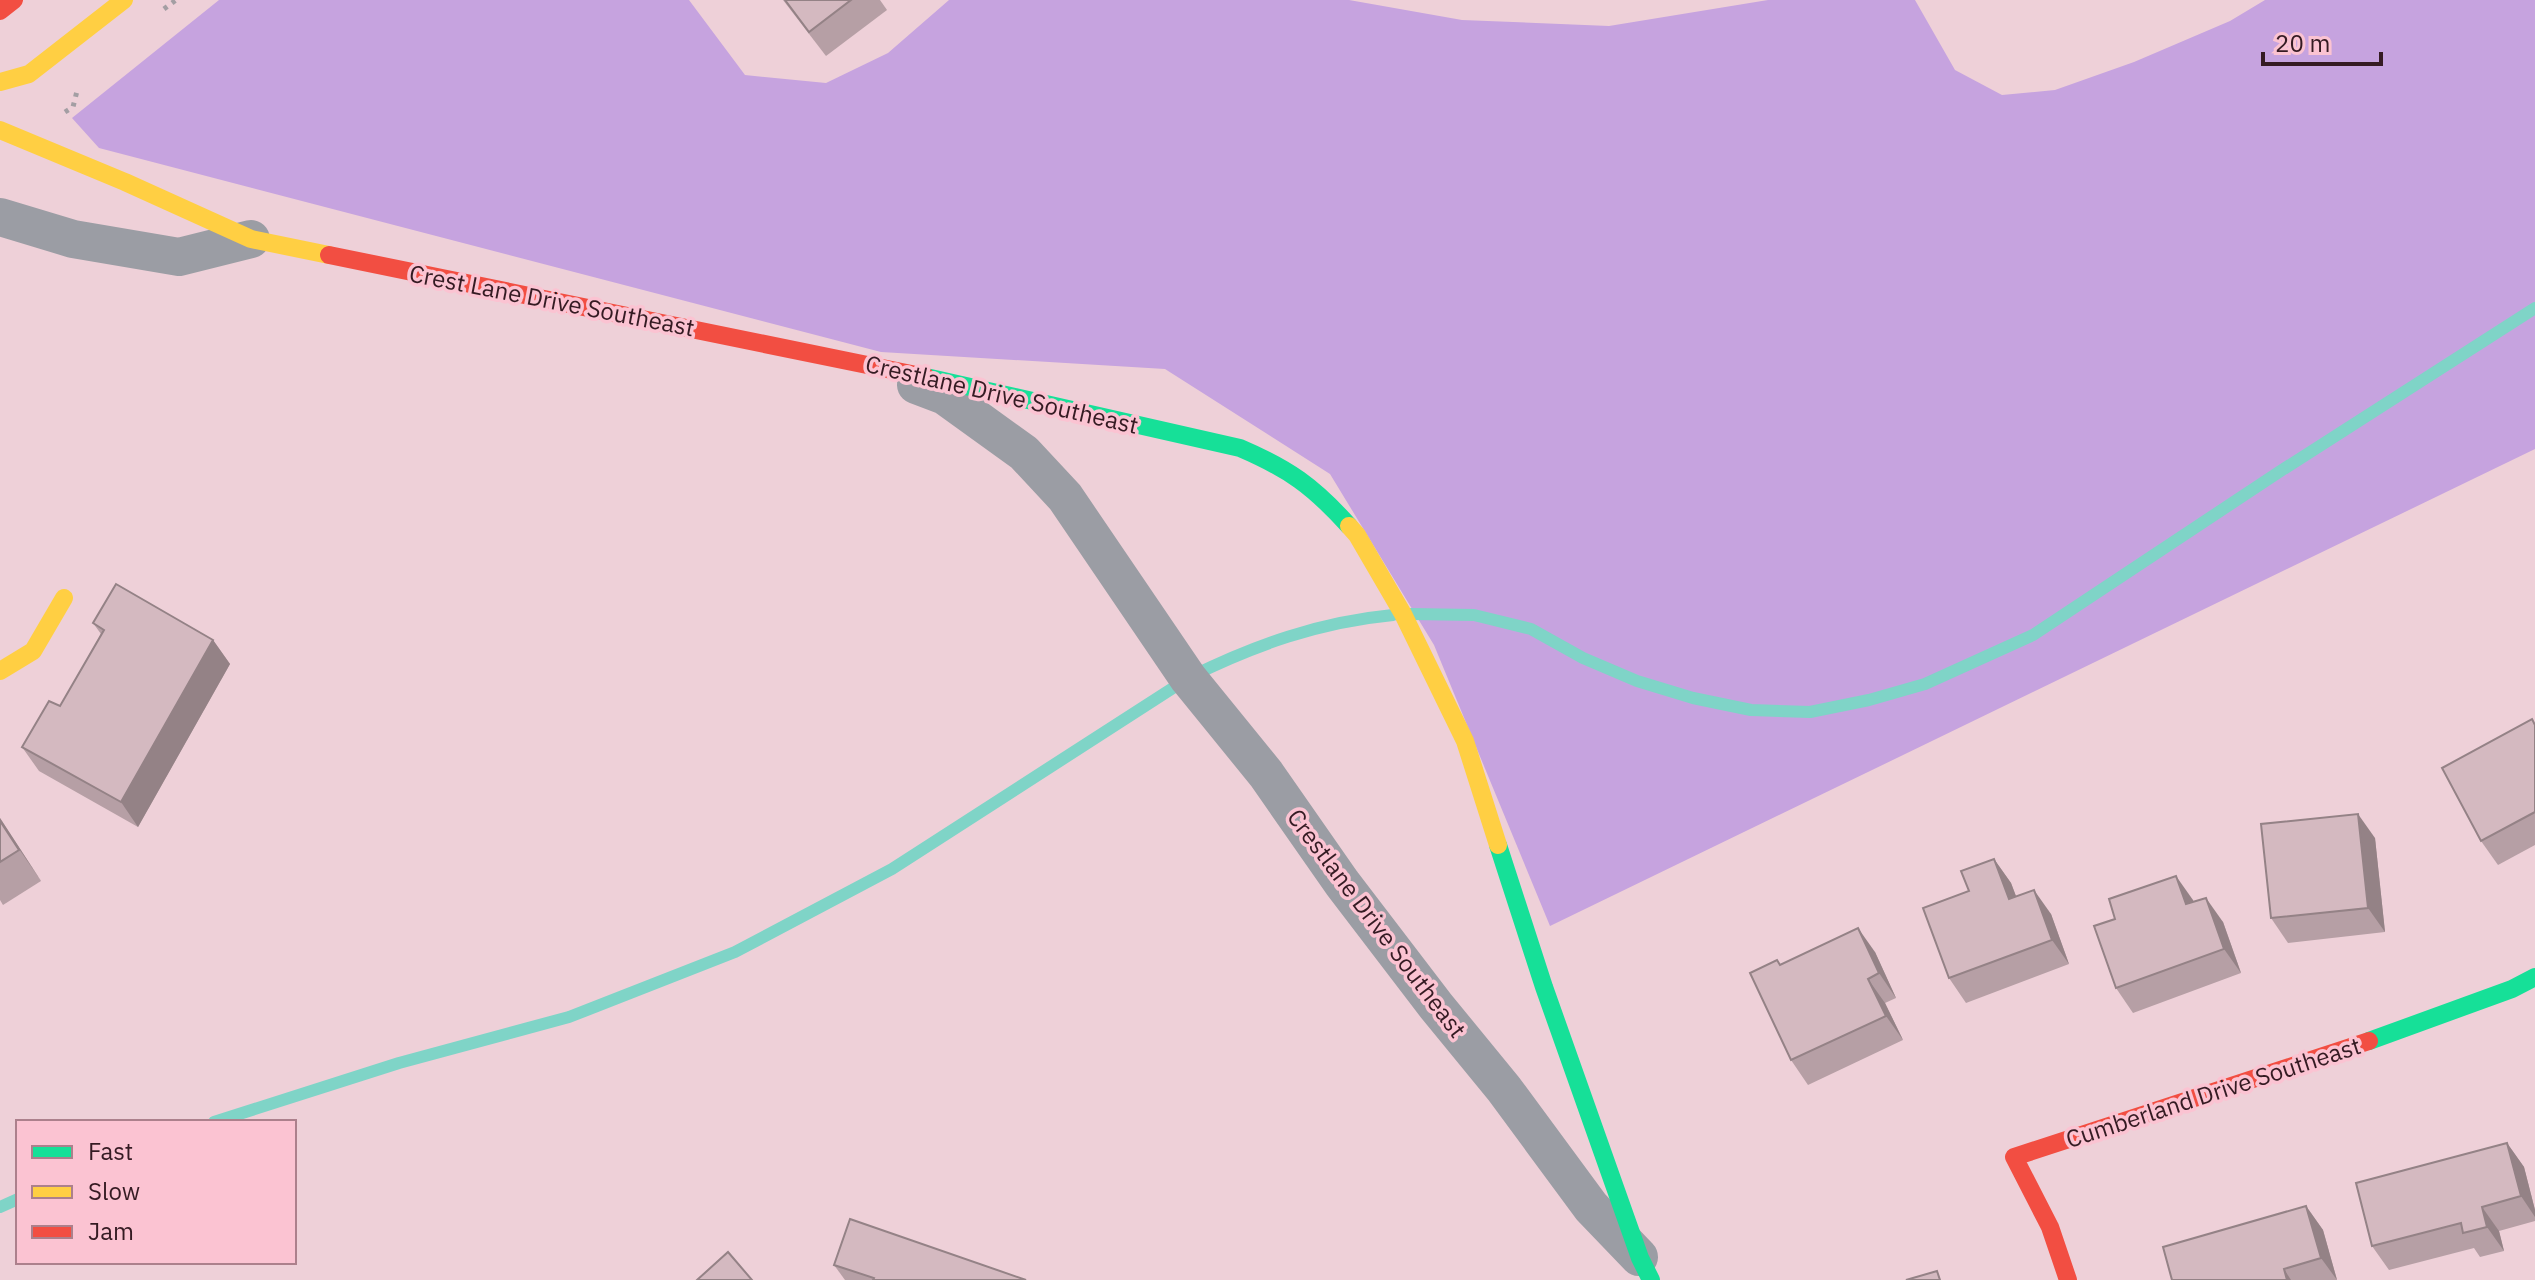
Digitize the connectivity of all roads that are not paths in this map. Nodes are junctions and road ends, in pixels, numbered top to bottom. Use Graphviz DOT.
graph roads {
  1 [pos="14,0"];
  2 [pos="124,0"];
  3 [pos="0,11"];
  4 [pos="0,82"];
  5 [pos="0,130"];
  6 [pos="0,217"];
  7 [pos="251,239"];
  8 [pos="853,360"];
  9 [pos="64,598"];
  10 [pos="0,671"];
  11 [pos="2535,977"];
  12 [pos="1646,1269"];
  13 [pos="2068,1280"];
  1 -- 3 [label="street"];
  2 -- 4 [label="street"];
  5 -- 7 [label="street, Crest Lane Drive Southeast"];
  6 -- 7 [label="street, Crest Lane Drive Southeast"];
  7 -- 8 [label="street, Crest Lane Drive Southeast"];
  8 -- 12 [label="street, Crestlane Drive Southeast"];
  8 -- 12 [label="street, Crestlane Drive Southeast"];
  9 -- 10 [label="street"];
  11 -- 13 [label="street, Cumberland Drive Southeast"];
}
